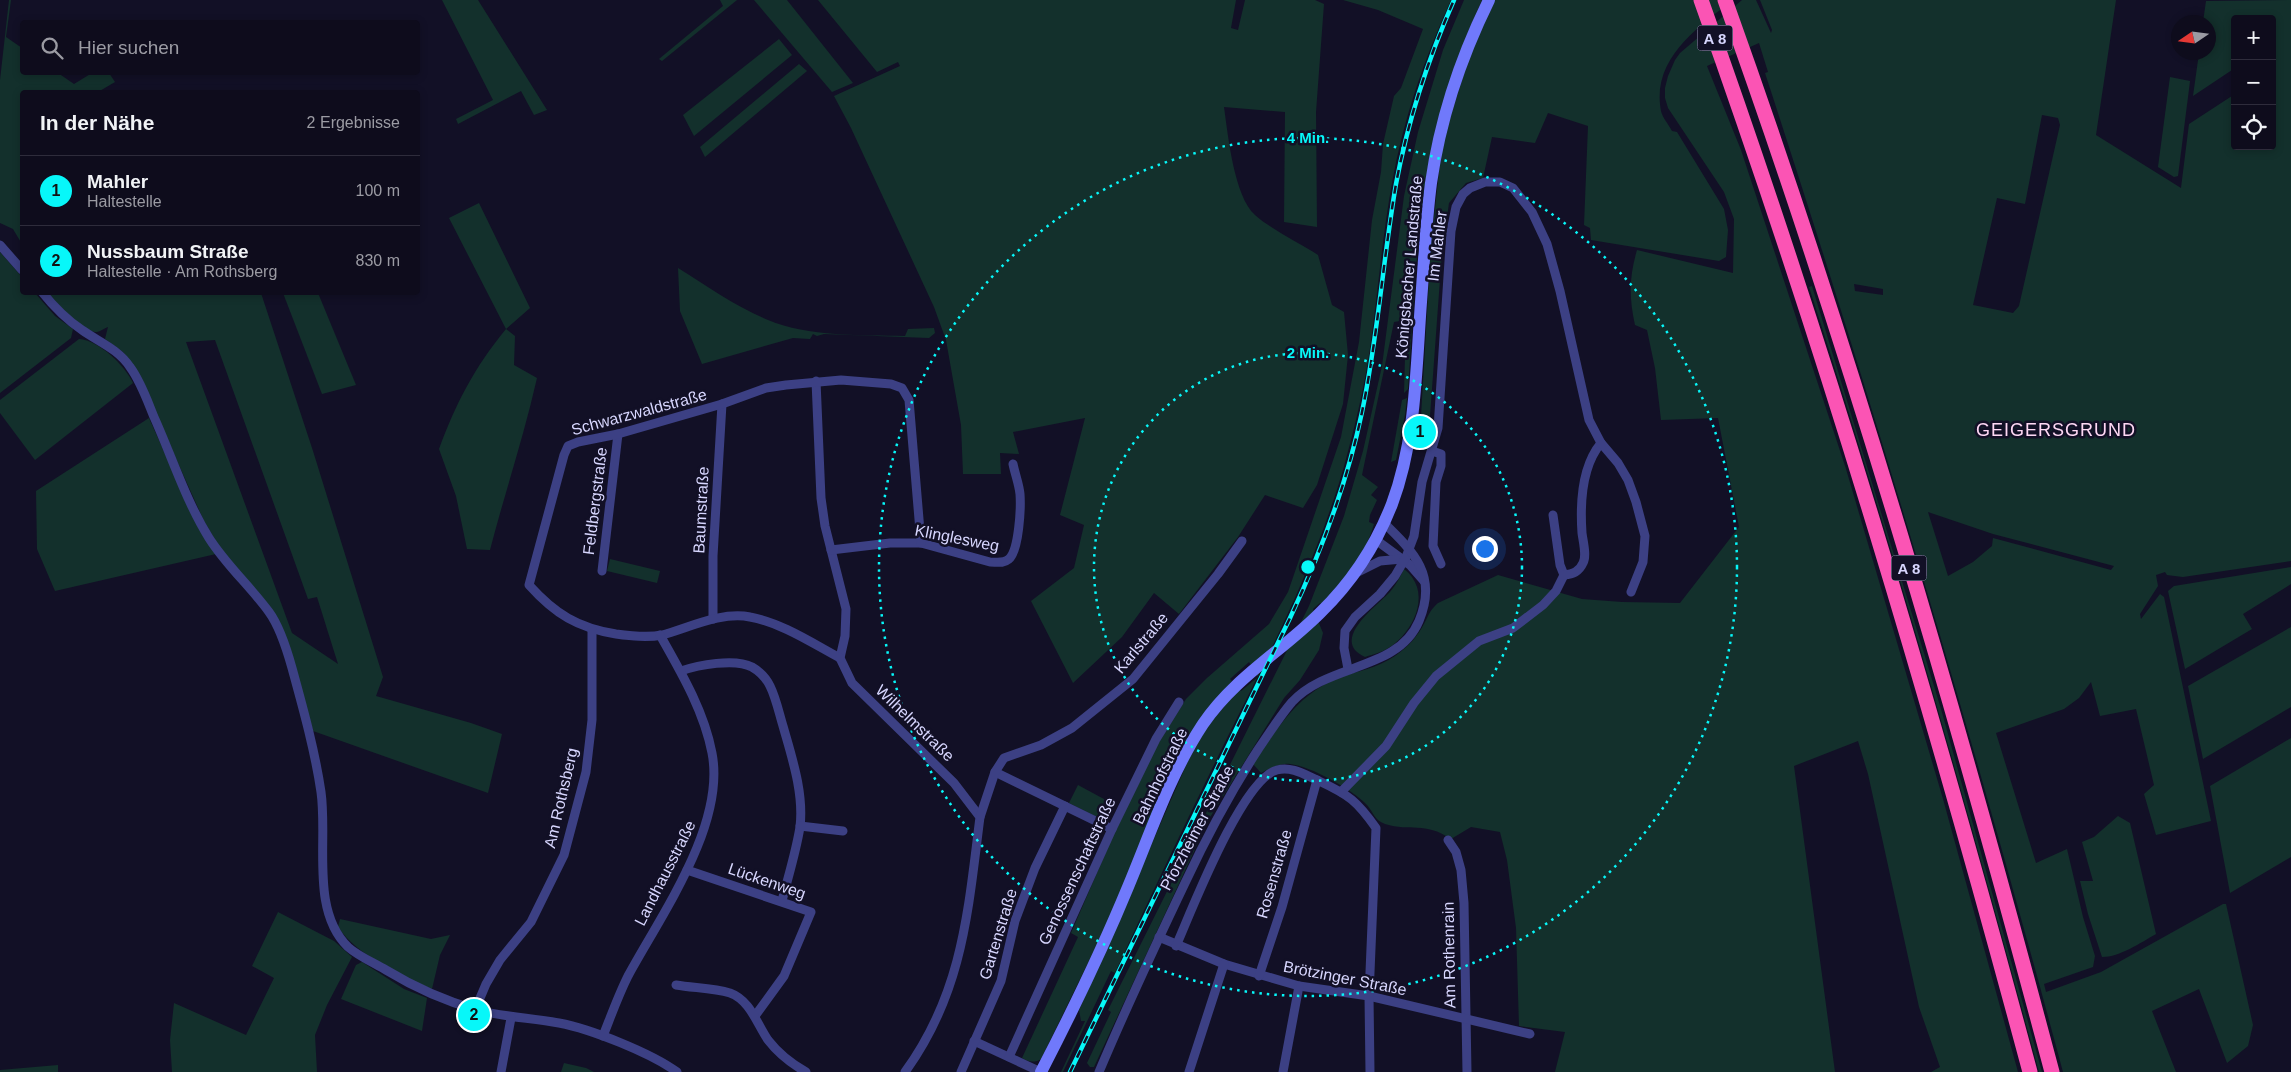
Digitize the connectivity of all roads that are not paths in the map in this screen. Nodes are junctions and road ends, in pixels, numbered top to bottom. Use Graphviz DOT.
graph roads {
  1 [pos="1489,0"];
  2 [pos="1701,0"];
  3 [pos="1725,0"];
  4 [pos="0,245"];
  5 [pos="20,268"];
  6 [pos="44,295"];
  7 [pos="816,381"];
  8 [pos="722,404"];
  9 [pos="618,434"];
  10 [pos="1601,443"];
  11 [pos="1432,451"];
  12 [pos="1013,464"];
  13 [pos="1552,515"];
  14 [pos="1384,523"];
  15 [pos="1376,540"];
  16 [pos="1242,541"];
  17 [pos="921,543"];
  18 [pos="831,550"];
  19 [pos="1406,562"];
  20 [pos="1441,564"];
  21 [pos="602,571"];
  22 [pos="1354,574"];
  23 [pos="1564,575"];
  24 [pos="1424,581"];
  25 [pos="1630,592"];
  26 [pos="713,619"];
  27 [pos="592,630"];
  28 [pos="660,636"];
  29 [pos="840,658"];
  30 [pos="1348,669"];
  31 [pos="681,672"];
  32 [pos="1179,702"];
  33 [pos="995,772"];
  34 [pos="1317,780"];
  35 [pos="1341,792"];
  36 [pos="1064,806"];
  37 [pos="980,817"];
  38 [pos="800,826"];
  39 [pos="1112,829"];
  40 [pos="843,831"];
  41 [pos="1448,840"];
  42 [pos="686,870"];
  43 [pos="782,901"];
  44 [pos="1159,937"];
  45 [pos="1176,946"];
  46 [pos="1224,964"];
  47 [pos="1259,976"];
  48 [pos="676,985"];
  49 [pos="1298,986"];
  50 [pos="1369,996"];
  51 [pos="475,1010"];
  52 [pos="754,1016"];
  53 [pos="511,1018"];
  54 [pos="1465,1020"];
  55 [pos="1530,1034"];
  56 [pos="603,1036"];
  57 [pos="974,1041"];
  58 [pos="1009,1057"];
  59 [pos="502,1072"];
  60 [pos="677,1072"];
  61 [pos="806,1072"];
  62 [pos="905,1072"];
  63 [pos="961,1072"];
  64 [pos="1041,1072"];
  65 [pos="1099,1072"];
  66 [pos="1189,1072"];
  67 [pos="1283,1072"];
  68 [pos="1370,1072"];
  69 [pos="1467,1072"];
  70 [pos="2030,1072"];
  71 [pos="2052,1072"];
  1 -- 14 [label="main road, Königsbacher Landstraße"];
  2 -- 70 [label="highway, A 8"];
  3 -- 71 [label="highway, A 8"];
  4 -- 5 [label="street"];
  6 -- 51 [label="street"];
  7 -- 8 [label="street, Schwarzwaldstraße"];
  7 -- 17 [label="street, Schwarzwaldstraße"];
  7 -- 18 [label="street"];
  8 -- 9 [label="street, Schwarzwaldstraße"];
  8 -- 26 [label="street, Baumstraße"];
  9 -- 21 [label="street, Feldbergstraße"];
  9 -- 27 [label="street, Schwarzwaldstraße"];
  10 -- 11 [label="street, Im Mahler"];
  10 -- 23 [label="street"];
  10 -- 25 [label="street, Im Mahler"];
  11 -- 20 [label="street"];
  11 -- 30 [label="street, Im Mahler"];
  12 -- 17 [label="street, Klinglesweg"];
  13 -- 23 [label="street"];
  14 -- 15 [label="main road, Königsbacher Landstraße"];
  14 -- 24 [label="street, Pforzheimer Straße"];
  15 -- 19 [label="street"];
  15 -- 22 [label="main road, Bahnhofstraße"];
  16 -- 33 [label="street, Karlstraße"];
  17 -- 18 [label="street, Klinglesweg"];
  18 -- 29 [label="street"];
  19 -- 22 [label="street"];
  19 -- 24 [label="street"];
  22 -- 64 [label="main road, Bahnhofstraße"];
  23 -- 35 [label="street"];
  24 -- 30 [label="street, Pforzheimer Straße"];
  26 -- 28 [label="street"];
  26 -- 29 [label="street"];
  27 -- 28 [label="street"];
  27 -- 51 [label="street, Am Rothsberg"];
  28 -- 31 [label="street, Landhausstraße"];
  29 -- 37 [label="street, Wilhelmstraße"];
  30 -- 44 [label="street, Pforzheimer Straße"];
  31 -- 38 [label="street"];
  31 -- 42 [label="street, Landhausstraße"];
  32 -- 39 [label="street, Genossenschaftstraße"];
  33 -- 36 [label="street"];
  33 -- 37 [label="street, Karlstraße"];
  34 -- 35 [label="street"];
  34 -- 45 [label="street"];
  34 -- 47 [label="street, Rosenstraße"];
  35 -- 50 [label="street"];
  36 -- 39 [label="street"];
  36 -- 57 [label="street, Gartenstraße"];
  37 -- 62 [label="street"];
  38 -- 40 [label="street"];
  38 -- 43 [label="street"];
  39 -- 58 [label="street, Genossenschaftstraße"];
  41 -- 54 [label="street, Am Rothenrain"];
  42 -- 43 [label="street, Lückenweg"];
  42 -- 56 [label="street, Landhausstraße"];
  43 -- 52 [label="street, Lückenweg"];
  44 -- 45 [label="street, Brötzinger Straße"];
  44 -- 65 [label="street, Pforzheimer Straße"];
  45 -- 46 [label="street, Brötzinger Straße"];
  46 -- 47 [label="street, Brötzinger Straße"];
  46 -- 66 [label="street"];
  47 -- 49 [label="street, Brötzinger Straße"];
  48 -- 52 [label="street"];
  49 -- 50 [label="street, Brötzinger Straße"];
  49 -- 67 [label="street"];
  50 -- 54 [label="street, Brötzinger Straße"];
  50 -- 68 [label="street"];
  51 -- 53 [label="street"];
  52 -- 61 [label="street"];
  53 -- 56 [label="street"];
  53 -- 59 [label="street"];
  54 -- 55 [label="street, Brötzinger Straße"];
  54 -- 69 [label="street, Am Rothenrain"];
  56 -- 60 [label="street"];
  57 -- 58 [label="street"];
  57 -- 63 [label="street, Gartenstraße"];
  58 -- 64 [label="street"];
}
